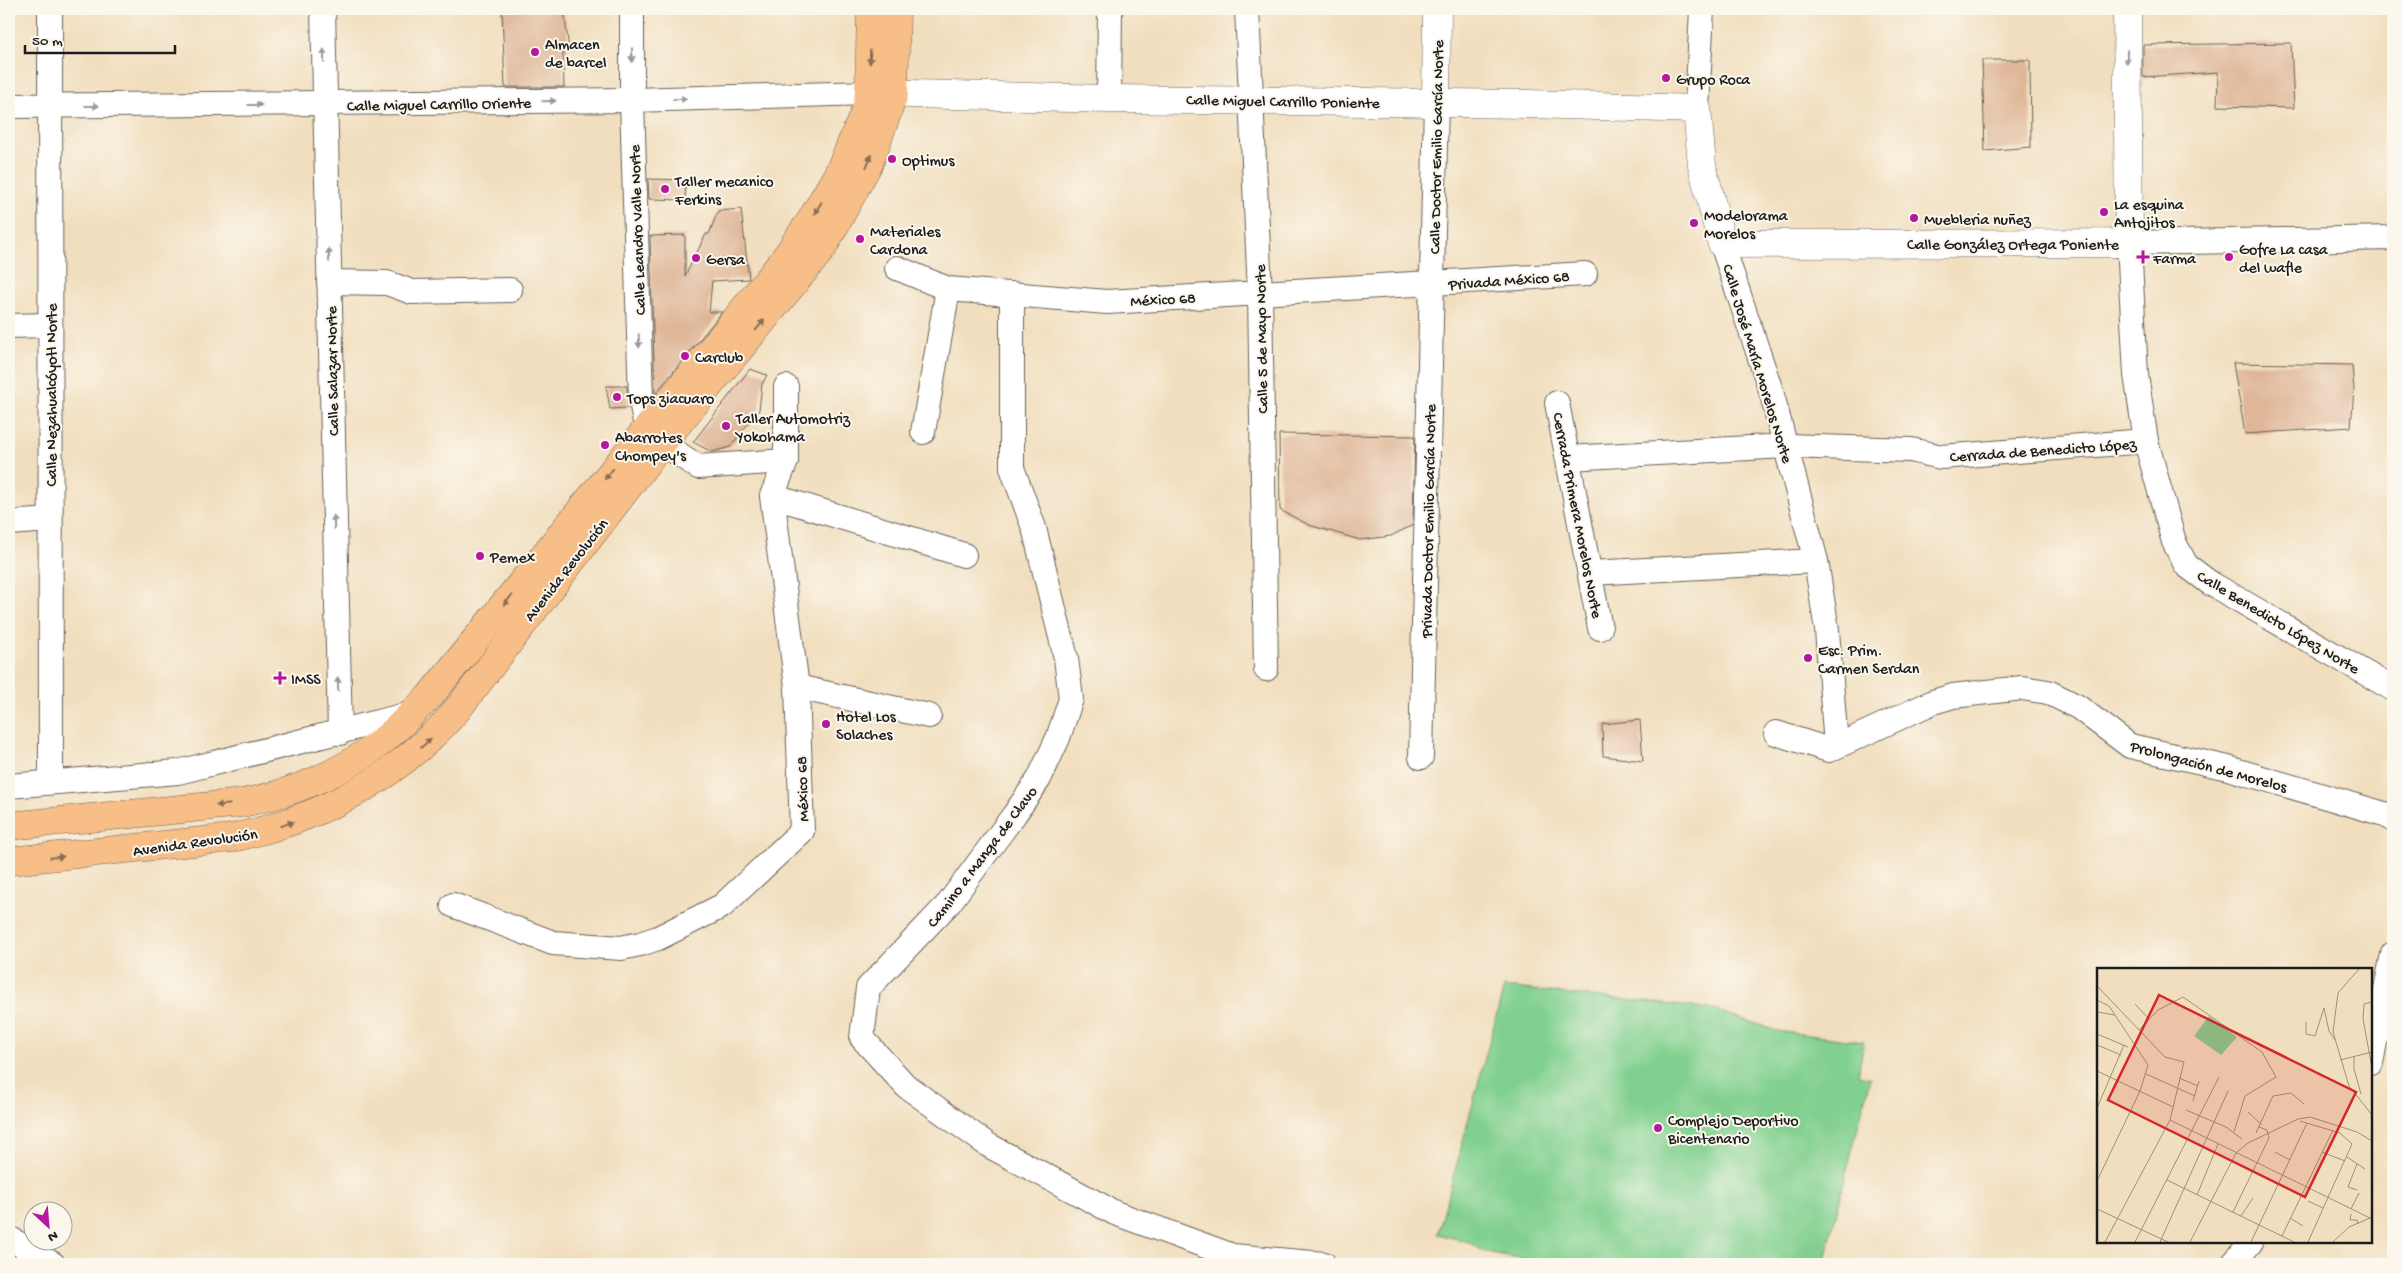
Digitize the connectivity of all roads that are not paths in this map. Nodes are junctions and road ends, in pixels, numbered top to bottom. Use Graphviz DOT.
graph roads {
  1 [pos="50,9"];
  2 [pos="323,9"];
  3 [pos="632,9"];
  4 [pos="870,9"];
  5 [pos="896,9"];
  6 [pos="1110,9"];
  7 [pos="1246,9"];
  8 [pos="1437,9"];
  9 [pos="1702,9"];
  10 [pos="2127,9"];
  11 [pos="882,94"];
  12 [pos="1109,99"];
  13 [pos="1251,99"];
  14 [pos="632,100"];
  15 [pos="1436,102"];
  16 [pos="325,104"];
  17 [pos="9,106"];
  18 [pos="51,106"];
  19 [pos="1698,109"];
  20 [pos="2393,238"];
  21 [pos="2129,243"];
  22 [pos="1722,244"];
  23 [pos="898,268"];
  24 [pos="1585,274"];
  25 [pos="329,282"];
  26 [pos="1432,284"];
  27 [pos="948,289"];
  28 [pos="510,290"];
  29 [pos="1260,293"];
  30 [pos="1012,294"];
  31 [pos="49,325"];
  32 [pos="9,326"];
  33 [pos="786,386"];
  34 [pos="1557,403"];
  35 [pos="923,432"];
  36 [pos="654,435"];
  37 [pos="2146,441"];
  38 [pos="1787,446"];
  39 [pos="1568,458"];
  40 [pos="786,461"];
  41 [pos="772,496"];
  42 [pos="50,520"];
  43 [pos="9,522"];
  44 [pos="964,555"];
  45 [pos="1816,562"];
  46 [pos="1590,573"];
  47 [pos="1600,628"];
  48 [pos="1266,669"];
  49 [pos="797,687"];
  50 [pos="2393,689"];
  51 [pos="410,714"];
  52 [pos="929,716"];
  53 [pos="1776,732"];
  54 [pos="340,733"];
  55 [pos="1836,746"];
  56 [pos="1421,757"];
  57 [pos="51,782"];
  58 [pos="9,786"];
  59 [pos="2393,820"];
  60 [pos="9,826"];
  61 [pos="9,861"];
  62 [pos="453,905"];
  63 [pos="2393,954"];
  64 [pos="2389,993"];
  65 [pos="2372,1059"];
  66 [pos="9,1238"];
  67 [pos="2250,1243"];
  68 [pos="53,1264"];
  69 [pos="1324,1264"];
  70 [pos="2233,1264"];
  1 -- 18 [label="street, Calle Nezahualcóyotl Norte"];
  16 -- 2 [label="street, Calle Salazar Norte, one-way"];
  3 -- 14 [label="street, Calle Leandro Valle Norte, one-way"];
  4 -- 11 [label="main road, Avenida Revolución, one-way"];
  5 -- 11 [label="main road, Avenida Revolución"];
  6 -- 12 [label="street"];
  7 -- 13 [label="street, Calle 5 de Mayo Norte"];
  8 -- 15 [label="street, Calle Doctor Emilio García Norte"];
  9 -- 19 [label="street, Calle José María Morelos Norte"];
  10 -- 21 [label="street, Calle Benedicto López Norte, one-way"];
  11 -- 12 [label="street, Calle Miguel Carrillo Poniente"];
  14 -- 11 [label="street, Calle Miguel Carrillo Oriente, one-way"];
  11 -- 36 [label="main road, Avenida Revolución"];
  12 -- 13 [label="street, Calle Miguel Carrillo Poniente"];
  13 -- 15 [label="street, Calle Miguel Carrillo Poniente"];
  13 -- 29 [label="street, Calle 5 de Mayo Norte"];
  16 -- 14 [label="street, Calle Miguel Carrillo Oriente, one-way"];
  14 -- 36 [label="street, Calle Leandro Valle Norte, one-way"];
  15 -- 19 [label="street, Calle Miguel Carrillo Poniente"];
  15 -- 26 [label="street, Calle Doctor Emilio García Norte"];
  18 -- 16 [label="street, Calle Miguel Carrillo Oriente, one-way"];
  25 -- 16 [label="street, Calle Salazar Norte, one-way"];
  17 -- 18 [label="street, Calle Miguel Carrillo Oriente"];
  18 -- 31 [label="street, Calle Nezahualcóyotl Norte"];
  19 -- 22 [label="street, Calle José María Morelos Norte"];
  20 -- 21 [label="street, Calle González Ortega Poniente"];
  21 -- 22 [label="street, Calle González Ortega Poniente"];
  21 -- 37 [label="street, Calle Benedicto López Norte"];
  22 -- 38 [label="street, Calle José María Morelos Norte"];
  23 -- 27 [label="street, México 68"];
  24 -- 26 [label="street, Privada México 68"];
  25 -- 28 [label="street"];
  54 -- 25 [label="street, Calle Salazar Norte, one-way"];
  26 -- 29 [label="street, México 68"];
  26 -- 56 [label="street, Privada Doctor Emilio García Norte"];
  27 -- 30 [label="street, México 68"];
  27 -- 35 [label="street"];
  29 -- 30 [label="street, México 68"];
  29 -- 48 [label="street, Calle 5 de Mayo Norte"];
  30 -- 69 [label="street, Camino a Manga de Clavo"];
  31 -- 32 [label="street"];
  31 -- 42 [label="street, Calle Nezahualcóyotl Norte"];
  33 -- 40 [label="street, México 68"];
  34 -- 39 [label="street, Cerrada Primera Morelos Norte"];
  36 -- 40 [label="street"];
  36 -- 51 [label="main road, Avenida Revolución, one-way"];
  61 -- 36 [label="main road, Avenida Revolución, one-way"];
  37 -- 38 [label="street, Cerrada de Benedicto López"];
  37 -- 50 [label="street, Calle Benedicto López Norte"];
  38 -- 39 [label="street, Cerrada de Benedicto López"];
  38 -- 45 [label="street, Calle José María Morelos Norte"];
  39 -- 46 [label="street, Cerrada Primera Morelos Norte"];
  40 -- 41 [label="street, México 68"];
  41 -- 44 [label="street"];
  41 -- 49 [label="street, México 68"];
  42 -- 43 [label="street"];
  42 -- 57 [label="street, Calle Nezahualcóyotl Norte"];
  45 -- 46 [label="street"];
  45 -- 55 [label="street, Calle José María Morelos Norte"];
  46 -- 47 [label="street, Cerrada Primera Morelos Norte"];
  49 -- 52 [label="street"];
  49 -- 62 [label="street, México 68"];
  51 -- 54 [label="street"];
  51 -- 60 [label="main road, Avenida Revolución, one-way"];
  53 -- 55 [label="street"];
  54 -- 57 [label="street"];
  55 -- 59 [label="street, Prolongación de Morelos"];
  57 -- 58 [label="street"];
  63 -- 64 [label="street"];
  64 -- 65 [label="street"];
  66 -- 68 [label="street"];
  67 -- 70 [label="street"];
}
